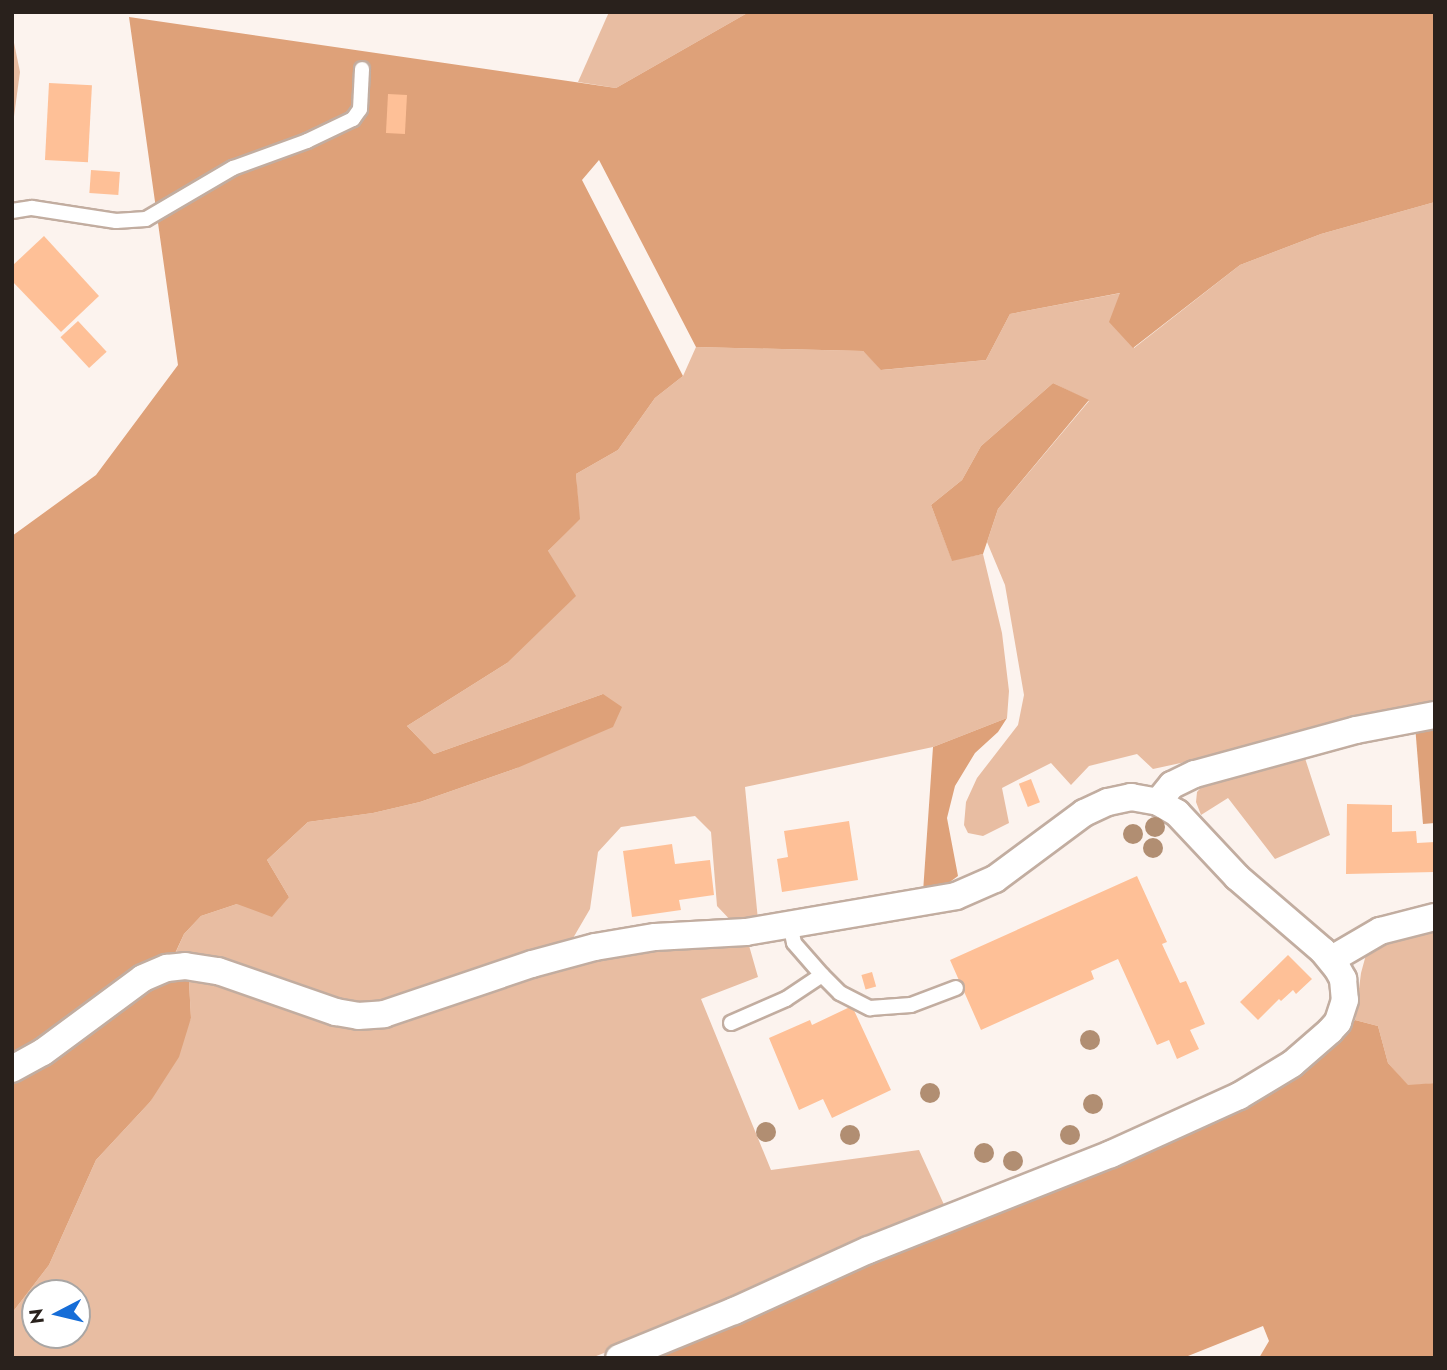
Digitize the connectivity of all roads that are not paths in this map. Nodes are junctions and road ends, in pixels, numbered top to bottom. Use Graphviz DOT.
graph roads {
  1 [pos="362,69"];
  2 [pos="12,211"];
  3 [pos="1435,715"];
  4 [pos="1158,802"];
  5 [pos="1435,917"];
  6 [pos="790,925"];
  7 [pos="1332,959"];
  8 [pos="822,975"];
  9 [pos="956,988"];
  10 [pos="732,1023"];
  11 [pos="12,1069"];
  12 [pos="619,1358"];
  1 -- 2 [label="lane"];
  3 -- 4 [label="street"];
  4 -- 6 [label="street"];
  4 -- 7 [label="street"];
  5 -- 7 [label="street"];
  6 -- 8 [label="lane"];
  6 -- 11 [label="street"];
  7 -- 12 [label="street"];
  8 -- 9 [label="lane"];
  8 -- 10 [label="lane"];
}
